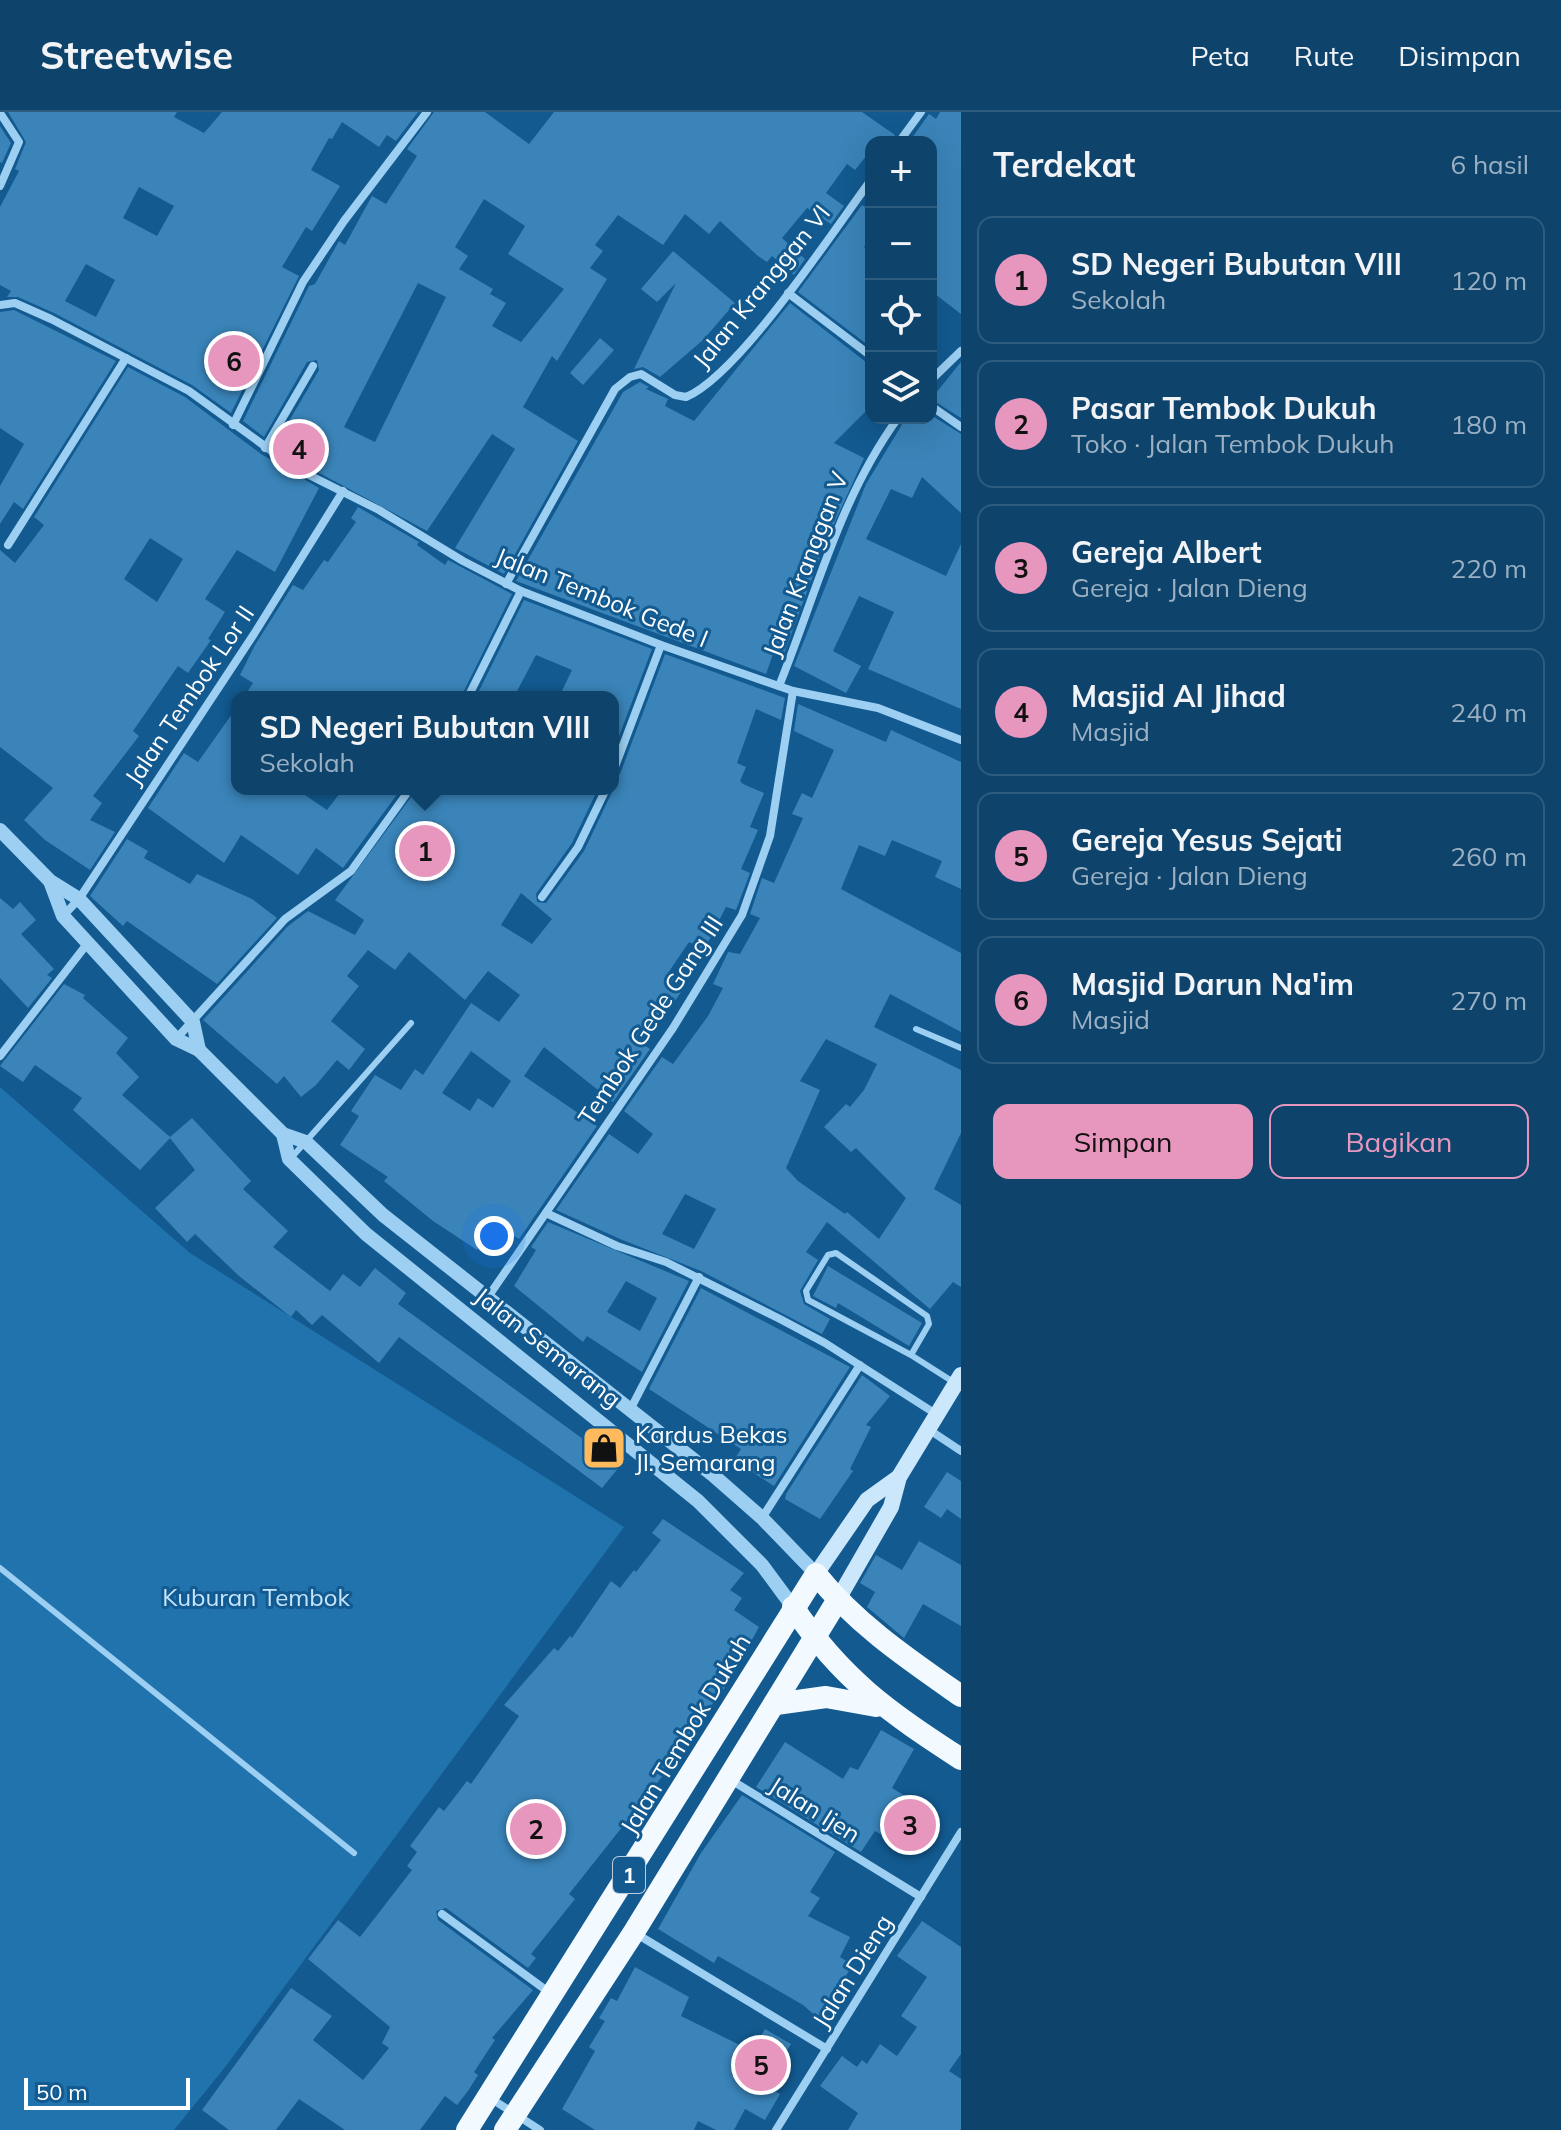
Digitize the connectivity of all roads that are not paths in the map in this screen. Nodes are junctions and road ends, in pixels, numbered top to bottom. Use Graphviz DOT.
graph roads {
  1 [pos="427,112"];
  2 [pos="921,112"];
  3 [pos="0,113"];
  4 [pos="903,136"];
  5 [pos="0,186"];
  6 [pos="865,188"];
  7 [pos="788,293"];
  8 [pos="0,305"];
  9 [pos="961,351"];
  10 [pos="866,352"];
  11 [pos="126,358"];
  12 [pos="313,366"];
  13 [pos="937,374"];
  14 [pos="937,410"];
  15 [pos="894,424"];
  16 [pos="233,425"];
  17 [pos="961,427"];
  18 [pos="265,448"];
  19 [pos="343,491"];
  20 [pos="8,545"];
  21 [pos="506,584"];
  22 [pos="521,591"];
  23 [pos="661,645"];
  24 [pos="779,686"];
  25 [pos="471,691"];
  26 [pos="793,691"];
  27 [pos="961,740"];
  28 [pos="619,756"];
  29 [pos="406,795"];
  30 [pos="603,795"];
  31 [pos="0,830"];
  32 [pos="50,881"];
  33 [pos="542,897"];
  34 [pos="79,899"];
  35 [pos="63,916"];
  36 [pos="87,944"];
  37 [pos="193,1022"];
  38 [pos="411,1023"];
  39 [pos="916,1029"];
  40 [pos="176,1039"];
  41 [pos="961,1048"];
  42 [pos="199,1050"];
  43 [pos="0,1056"];
  44 [pos="283,1134"];
  45 [pos="306,1142"];
  46 [pos="289,1159"];
  47 [pos="546,1213"];
  48 [pos="699,1277"];
  49 [pos="488,1297"];
  50 [pos="911,1355"];
  51 [pos="860,1365"];
  52 [pos="958,1379"];
  53 [pos="631,1408"];
  54 [pos="932,1422"];
  55 [pos="961,1451"];
  56 [pos="899,1477"];
  57 [pos="762,1518"];
  58 [pos="0,1568"];
  59 [pos="816,1574"];
  60 [pos="837,1601"];
  61 [pos="793,1607"];
  62 [pos="815,1639"];
  63 [pos="961,1696"];
  64 [pos="776,1704"];
  65 [pos="881,1707"];
  66 [pos="961,1759"];
  67 [pos="729,1779"];
  68 [pos="961,1832"];
  69 [pos="354,1853"];
  70 [pos="921,1897"];
  71 [pos="442,1914"];
  72 [pos="634,1932"];
  73 [pos="554,1996"];
  74 [pos="827,2049"];
  75 [pos="488,2097"];
  76 [pos="510,2122"];
  77 [pos="467,2130"];
  78 [pos="540,2130"];
  79 [pos="776,2130"];
  1 -- 16 [label="street"];
  2 -- 4 [label="street"];
  3 -- 5 [label="street"];
  6 -- 7 [label="street, Jalan Kranggan VI"];
  7 -- 10 [label="street"];
  7 -- 21 [label="street, Jalan Kranggan VI"];
  8 -- 11 [label="street, Jalan Tembok Gede I"];
  9 -- 13 [label="street"];
  11 -- 16 [label="street, Jalan Tembok Gede I"];
  11 -- 20 [label="street"];
  12 -- 18 [label="street"];
  14 -- 17 [label="street"];
  15 -- 24 [label="street, Jalan Kranggan V"];
  16 -- 18 [label="street, Jalan Tembok Gede I"];
  18 -- 19 [label="street, Jalan Tembok Gede I"];
  19 -- 21 [label="street, Jalan Tembok Gede I"];
  19 -- 34 [label="street, Jalan Tembok Lor II"];
  21 -- 22 [label="street, Jalan Tembok Gede I"];
  22 -- 23 [label="street, Jalan Tembok Gede I"];
  22 -- 25 [label="street"];
  23 -- 24 [label="street, Jalan Tembok Gede I"];
  23 -- 28 [label="street"];
  24 -- 26 [label="street, Jalan Tembok Gede I"];
  26 -- 27 [label="street, Jalan Tembok Gede I"];
  26 -- 47 [label="street, Tembok Gede Gang III"];
  29 -- 37 [label="street"];
  30 -- 33 [label="street"];
  31 -- 32 [label="street, Jalan Semarang"];
  32 -- 34 [label="street, Jalan Semarang"];
  32 -- 35 [label="street, Jalan Semarang"];
  34 -- 35 [label="street, Jalan Tembok Lor II"];
  34 -- 37 [label="street, Jalan Semarang"];
  35 -- 36 [label="street, Jalan Semarang"];
  36 -- 40 [label="street, Jalan Semarang"];
  36 -- 43 [label="street"];
  37 -- 40 [label="street"];
  37 -- 42 [label="street"];
  38 -- 45 [label="lane"];
  39 -- 41 [label="lane"];
  40 -- 42 [label="street, Jalan Semarang"];
  42 -- 44 [label="street, Jalan Semarang"];
  44 -- 45 [label="street, Jalan Semarang"];
  44 -- 46 [label="street"];
  45 -- 46 [label="lane"];
  45 -- 49 [label="street, Jalan Semarang"];
  46 -- 61 [label="street, Jalan Semarang"];
  47 -- 48 [label="street"];
  47 -- 49 [label="street, Tembok Gede Gang III"];
  48 -- 51 [label="street"];
  48 -- 53 [label="street"];
  49 -- 53 [label="street, Jalan Semarang"];
  50 -- 50 [label="lane"];
  50 -- 52 [label="lane"];
  51 -- 54 [label="street"];
  51 -- 57 [label="street"];
  52 -- 54 [label="main road"];
  53 -- 57 [label="street, Jalan Semarang"];
  54 -- 55 [label="street"];
  54 -- 56 [label="main road"];
  56 -- 59 [label="main road"];
  56 -- 60 [label="main road"];
  57 -- 59 [label="street, Jalan Semarang"];
  58 -- 69 [label="lane"];
  59 -- 60 [label="highway, Jalan Semarang"];
  59 -- 61 [label="highway, 1"];
  60 -- 62 [label="highway"];
  60 -- 63 [label="highway, Jalan Semarang"];
  61 -- 62 [label="highway, Jalan Semarang"];
  61 -- 73 [label="highway, Jalan Tembok Dukuh / 1"];
  62 -- 64 [label="highway, 1"];
  62 -- 65 [label="highway, Jalan Semarang"];
  64 -- 65 [label="highway"];
  64 -- 67 [label="highway, 1"];
  65 -- 66 [label="highway"];
  67 -- 70 [label="street, Jalan Ijen"];
  67 -- 72 [label="highway, 1"];
  68 -- 70 [label="street, Jalan Dieng"];
  70 -- 74 [label="street, Jalan Dieng"];
  71 -- 73 [label="street"];
  72 -- 74 [label="street"];
  72 -- 76 [label="highway, 1"];
  73 -- 75 [label="highway, Jalan Tembok Dukuh / 1"];
  74 -- 79 [label="street, Jalan Dieng"];
  75 -- 76 [label="street"];
  75 -- 77 [label="highway, Jalan Tembok Dukuh / 1"];
  76 -- 78 [label="street"];
}
